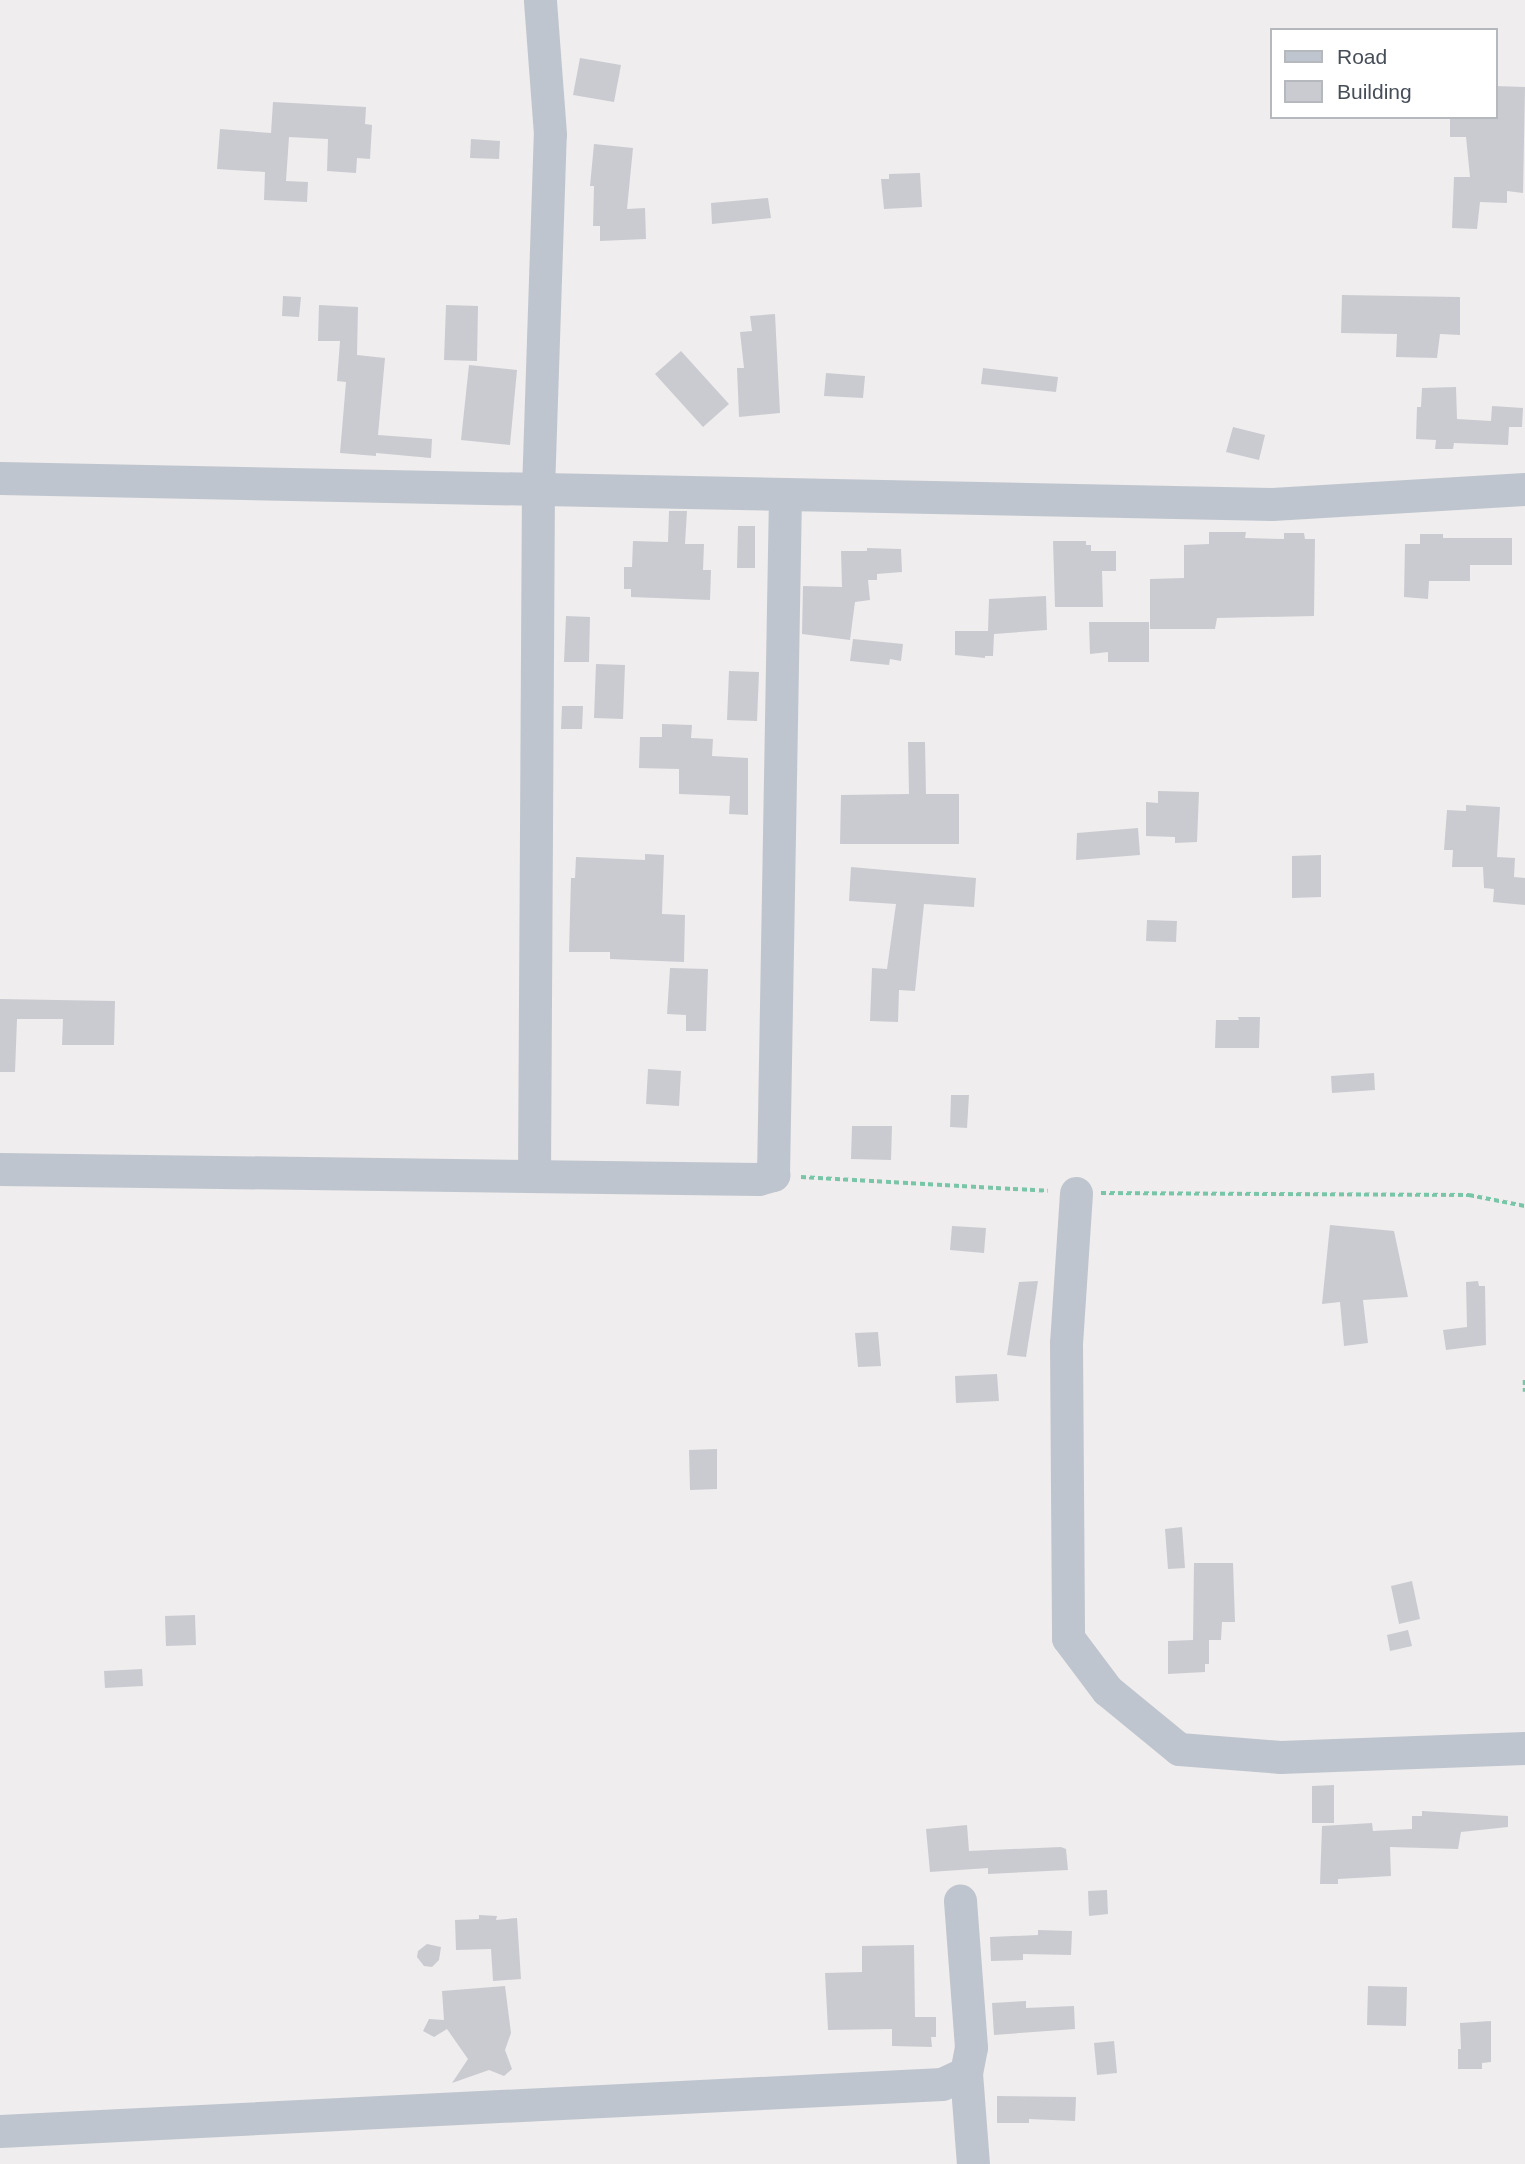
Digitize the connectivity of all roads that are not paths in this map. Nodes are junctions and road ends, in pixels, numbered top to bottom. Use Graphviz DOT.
graph roads {
  1 [pos="540,0"];
  2 [pos="0,478"];
  3 [pos="1525,489"];
  4 [pos="538,490"];
  5 [pos="785,494"];
  6 [pos="0,1169"];
  7 [pos="534,1176"];
  8 [pos="1076,1193"];
  9 [pos="1525,1748"];
  10 [pos="960,1900"];
  11 [pos="966,2073"];
  12 [pos="0,2131"];
  13 [pos="973,2164"];
  1 -- 4 [label="street"];
  2 -- 4 [label="street"];
  3 -- 5 [label="street"];
  4 -- 5 [label="street"];
  4 -- 7 [label="street"];
  5 -- 7 [label="street"];
  6 -- 7 [label="street"];
  8 -- 9 [label="street"];
  10 -- 11 [label="street"];
  11 -- 12 [label="street"];
  11 -- 13 [label="street"];
}
